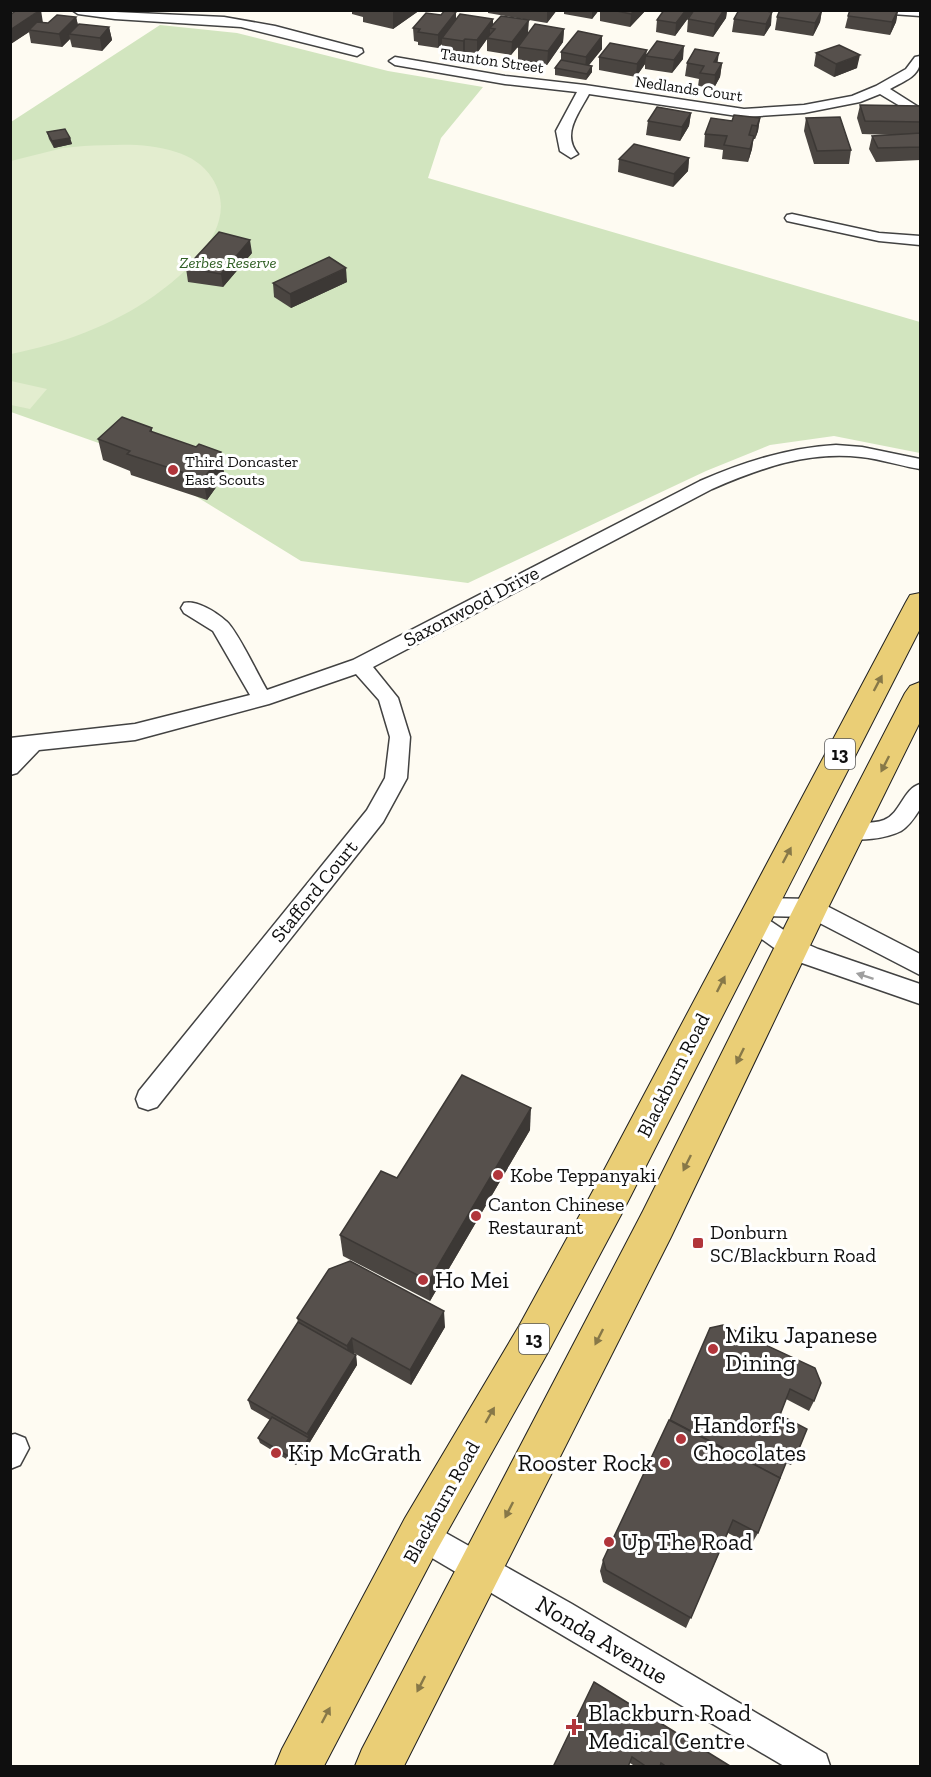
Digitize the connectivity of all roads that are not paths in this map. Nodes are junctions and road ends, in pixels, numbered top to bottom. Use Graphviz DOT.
graph roads {
  1 [pos="78,10"];
  2 [pos="892,10"];
  3 [pos="921,12"];
  4 [pos="357,52"];
  5 [pos="921,60"];
  6 [pos="394,61"];
  7 [pos="585,89"];
  8 [pos="881,89"];
  9 [pos="921,114"];
  10 [pos="571,154"];
  11 [pos="792,218"];
  12 [pos="921,241"];
  13 [pos="921,464"];
  14 [pos="921,602"];
  15 [pos="191,608"];
  16 [pos="360,665"];
  17 [pos="921,693"];
  18 [pos="262,699"];
  19 [pos="21,746"];
  20 [pos="10,767"];
  21 [pos="921,792"];
  22 [pos="850,831"];
  23 [pos="811,908"];
  24 [pos="756,914"];
  25 [pos="792,948"];
  26 [pos="921,965"];
  27 [pos="921,994"];
  28 [pos="148,1099"];
  29 [pos="659,1104"];
  30 [pos="707,1122"];
  31 [pos="421,1534"];
  32 [pos="479,1569"];
  33 [pos="299,1767"];
  34 [pos="379,1767"];
  35 [pos="814,1767"];
  1 -- 4 [label="street"];
  2 -- 3 [label="street"];
  5 -- 8 [label="street, Nedlands Court"];
  6 -- 7 [label="street, Taunton Street"];
  7 -- 8 [label="street, Nedlands Court"];
  7 -- 10 [label="street"];
  8 -- 9 [label="street"];
  11 -- 12 [label="street"];
  13 -- 16 [label="street, Saxonwood Drive"];
  24 -- 14 [label="main road, Blackburn Road / 13, one-way"];
  15 -- 18 [label="street"];
  16 -- 18 [label="street, Saxonwood Drive"];
  16 -- 28 [label="street, Stafford Court"];
  17 -- 22 [label="main road, 13, one-way"];
  18 -- 19 [label="street, Saxonwood Drive"];
  19 -- 20 [label="street"];
  21 -- 22 [label="street"];
  22 -- 23 [label="main road, 13"];
  23 -- 24 [label="street"];
  23 -- 25 [label="main road, 13"];
  23 -- 26 [label="street"];
  24 -- 25 [label="street"];
  29 -- 24 [label="main road, Blackburn Road / 13, one-way"];
  27 -- 25 [label="street, one-way"];
  25 -- 30 [label="main road, 13, one-way"];
  29 -- 30 [label="main road"];
  31 -- 29 [label="main road, Blackburn Road / 13, one-way"];
  30 -- 32 [label="main road, 13, one-way"];
  31 -- 32 [label="street, Nonda Avenue"];
  33 -- 31 [label="main road, Blackburn Road / 13, one-way"];
  32 -- 34 [label="main road, 13, one-way"];
  32 -- 35 [label="street, Nonda Avenue"];
}
